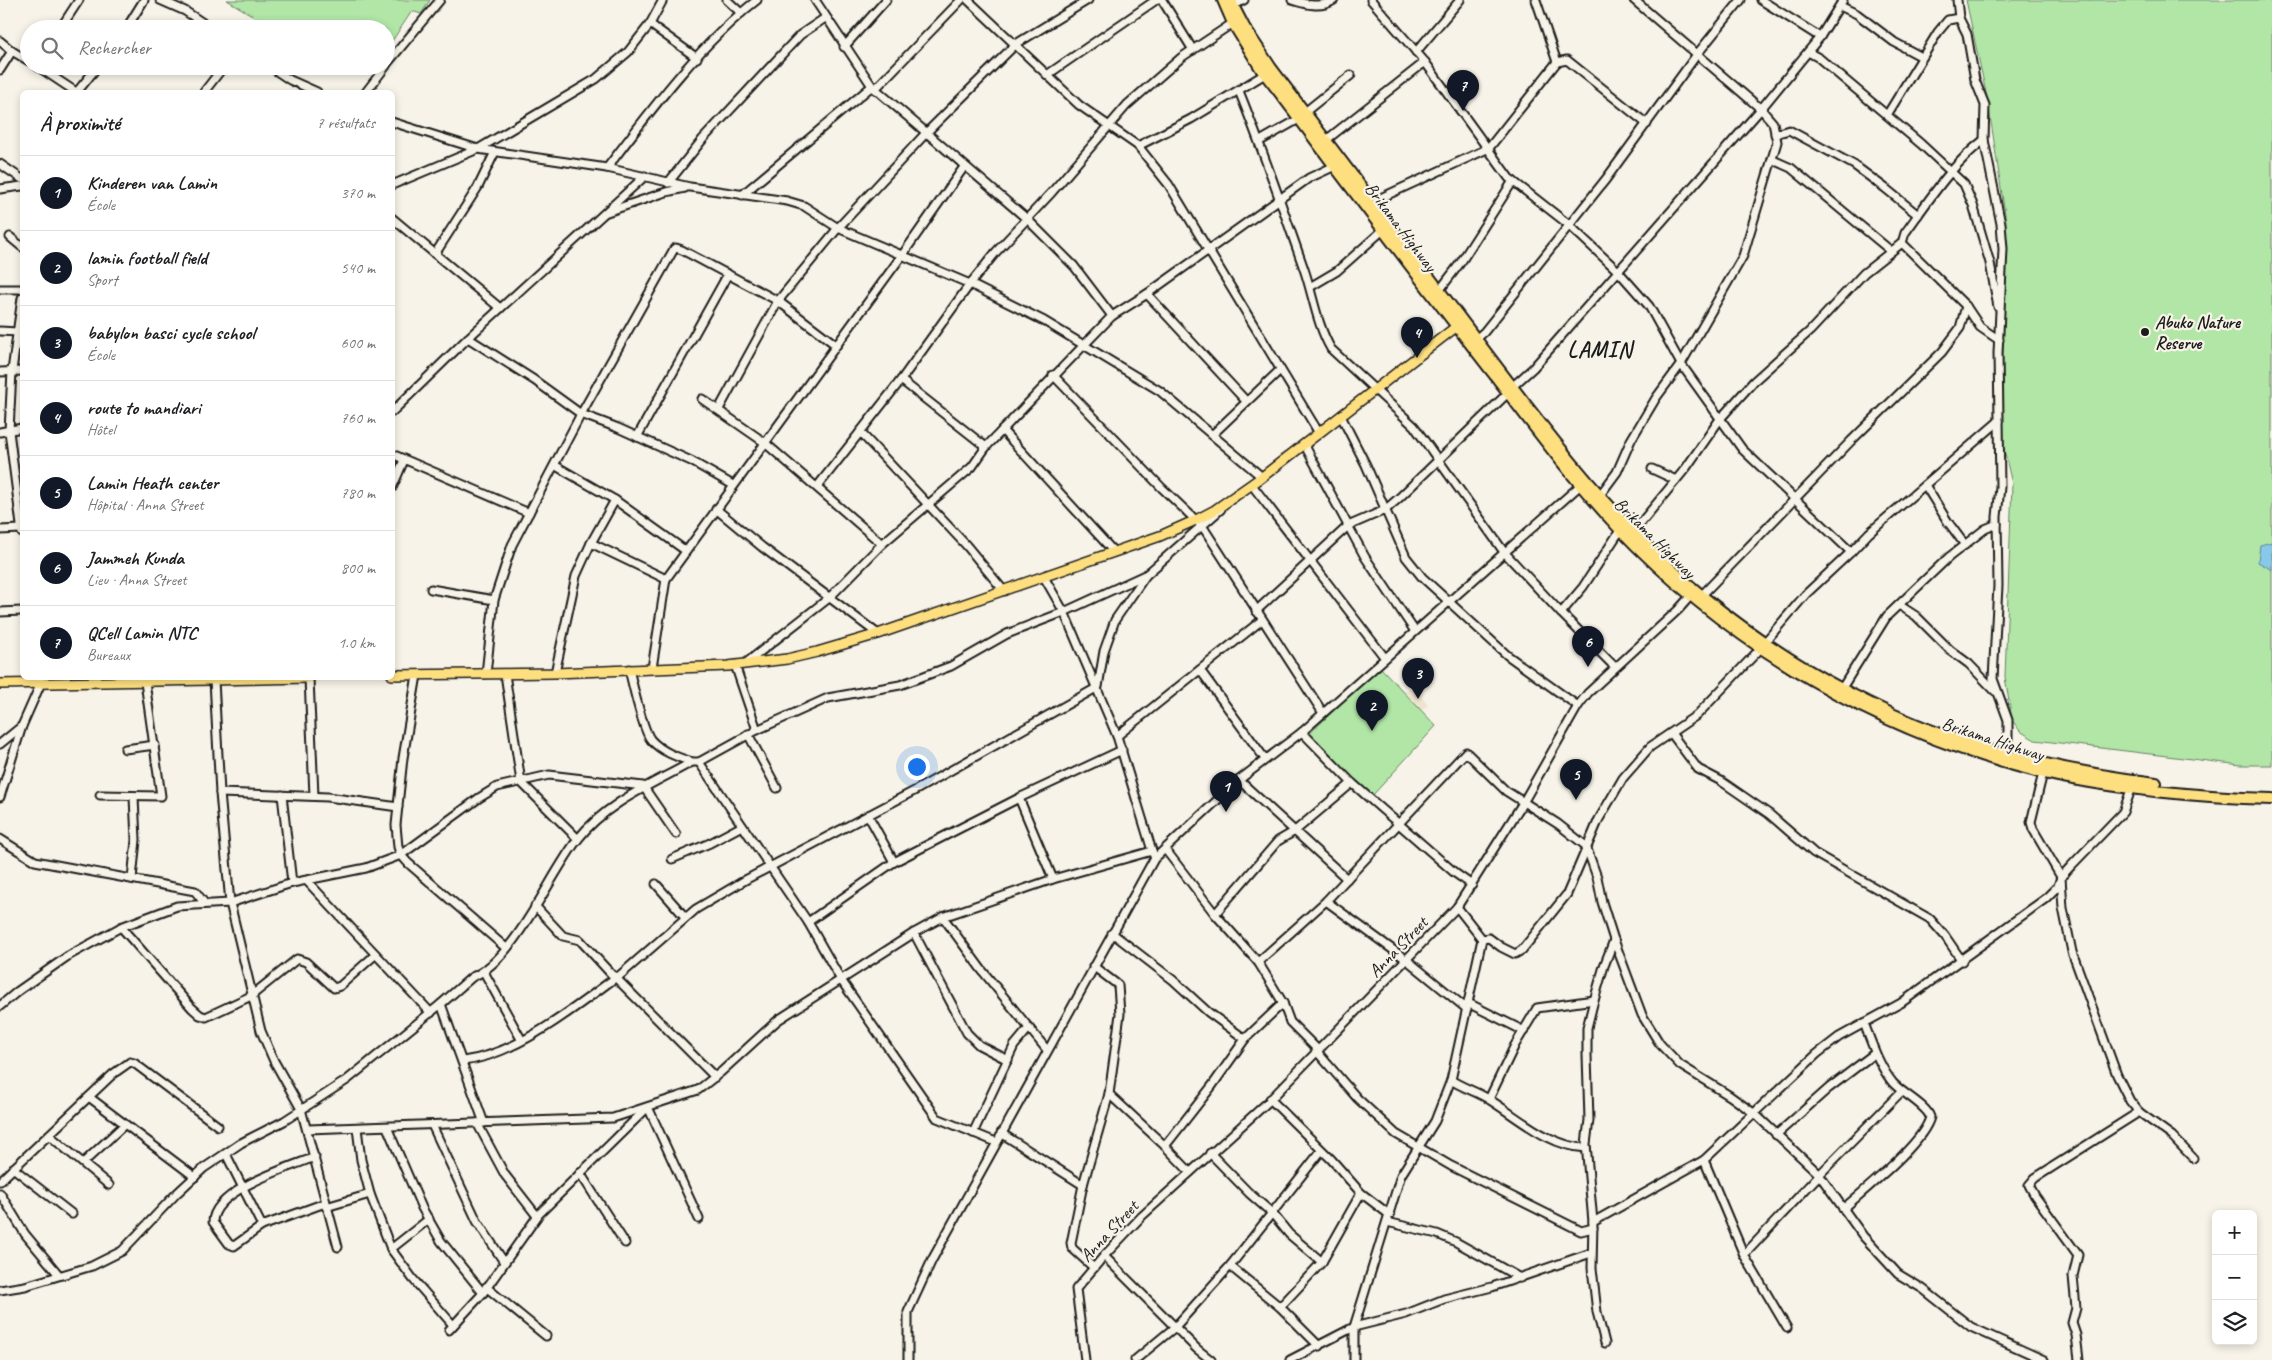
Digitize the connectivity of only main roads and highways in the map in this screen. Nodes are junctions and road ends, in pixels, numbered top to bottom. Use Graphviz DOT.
graph roads {
  1 [pos="1223,0"];
  2 [pos="1232,3"];
  3 [pos="1302,116"];
  4 [pos="1460,324"];
  5 [pos="1510,390"];
  6 [pos="1583,483"];
  7 [pos="1696,594"];
  8 [pos="1763,645"];
  9 [pos="395,675"];
  10 [pos="40,680"];
  11 [pos="156,680"];
  12 [pos="0,684"];
  13 [pos="2008,759"];
  14 [pos="2272,792"];
  15 [pos="2272,799"];
  1 -- 3 [label="highway, Brikama Highway"];
  2 -- 3 [label="highway, Brikama Highway"];
  3 -- 4 [label="highway, Brikama Highway"];
  3 -- 4 [label="highway, Brikama Highway"];
  4 -- 5 [label="highway, Brikama Highway"];
  4 -- 5 [label="highway, Brikama Highway"];
  4 -- 9 [label="main road"];
  5 -- 6 [label="highway, Brikama Highway"];
  6 -- 7 [label="highway, Brikama Highway"];
  6 -- 7 [label="highway, Brikama Highway"];
  7 -- 8 [label="highway, Brikama Highway"];
  8 -- 13 [label="highway, Brikama Highway"];
  8 -- 13 [label="highway, Brikama Highway"];
  10 -- 11 [label="main road"];
  10 -- 12 [label="main road"];
  13 -- 14 [label="highway, Brikama Highway"];
  13 -- 15 [label="highway, Brikama Highway"];
}
